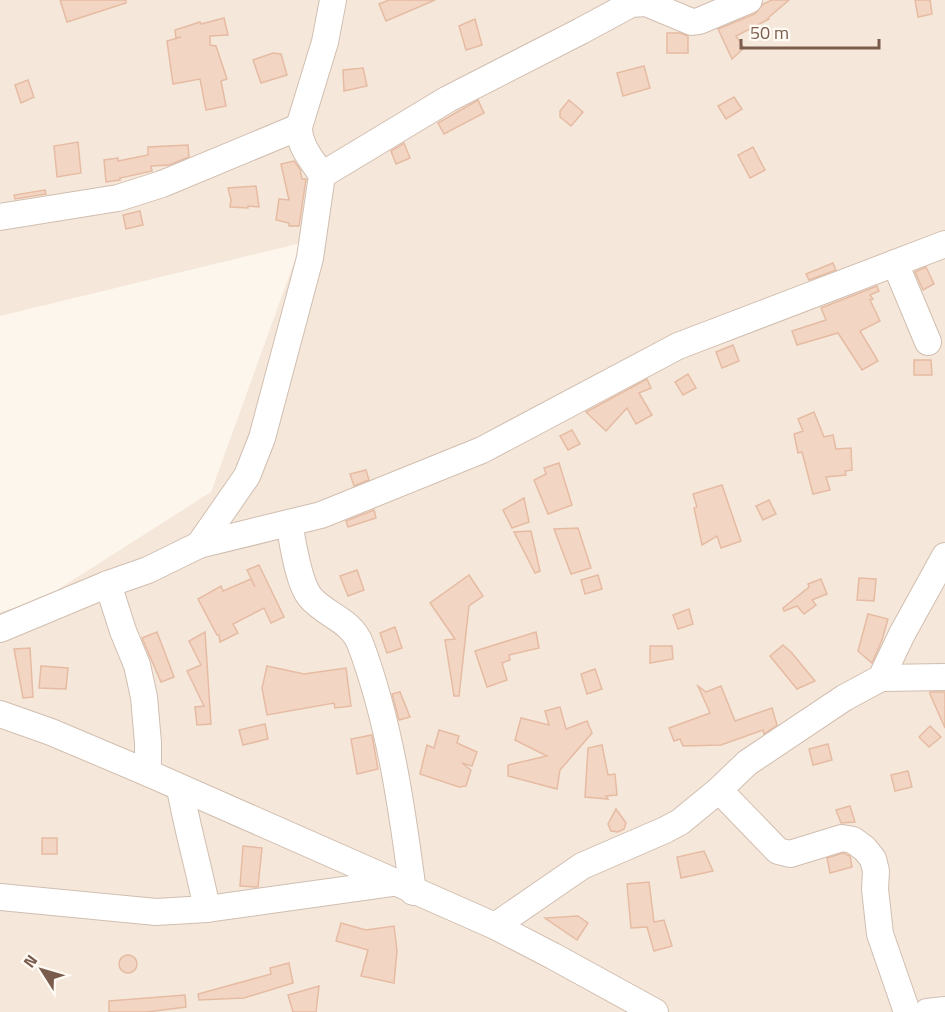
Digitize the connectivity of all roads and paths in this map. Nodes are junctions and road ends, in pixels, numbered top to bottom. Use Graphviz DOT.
graph roads {
  1 [pos="333,0"];
  2 [pos="749,0"];
  3 [pos="299,127"];
  4 [pos="322,175"];
  5 [pos="0,217"];
  6 [pos="945,244"];
  7 [pos="896,263"];
  8 [pos="928,342"];
  9 [pos="289,523"];
  10 [pos="199,546"];
  11 [pos="945,556"];
  12 [pos="108,584"];
  13 [pos="0,629"];
  14 [pos="945,677"];
  15 [pos="881,678"];
  16 [pos="0,714"];
  17 [pos="148,773"];
  18 [pos="180,788"];
  19 [pos="719,790"];
  20 [pos="403,887"];
  21 [pos="0,897"];
  22 [pos="207,909"];
  23 [pos="495,926"];
  24 [pos="945,1010"];
  25 [pos="656,1012"];
  26 [pos="907,1012"];
  27 [pos="927,1012"];
  1 -- 3 [label="street"];
  2 -- 4 [label="street"];
  3 -- 4 [label="street"];
  3 -- 5 [label="street"];
  4 -- 10 [label="street"];
  6 -- 7 [label="street"];
  7 -- 8 [label="street"];
  7 -- 9 [label="street"];
  9 -- 10 [label="street"];
  9 -- 20 [label="street"];
  10 -- 12 [label="street"];
  11 -- 15 [label="street"];
  12 -- 13 [label="street"];
  12 -- 17 [label="street"];
  14 -- 15 [label="street"];
  15 -- 19 [label="street"];
  16 -- 17 [label="street"];
  17 -- 18 [label="street"];
  18 -- 20 [label="street"];
  18 -- 22 [label="street"];
  19 -- 23 [label="street"];
  19 -- 26 [label="street"];
  20 -- 22 [label="street"];
  20 -- 23 [label="street"];
  21 -- 22 [label="street"];
  23 -- 25 [label="street"];
  24 -- 27 [label="street"];
}
